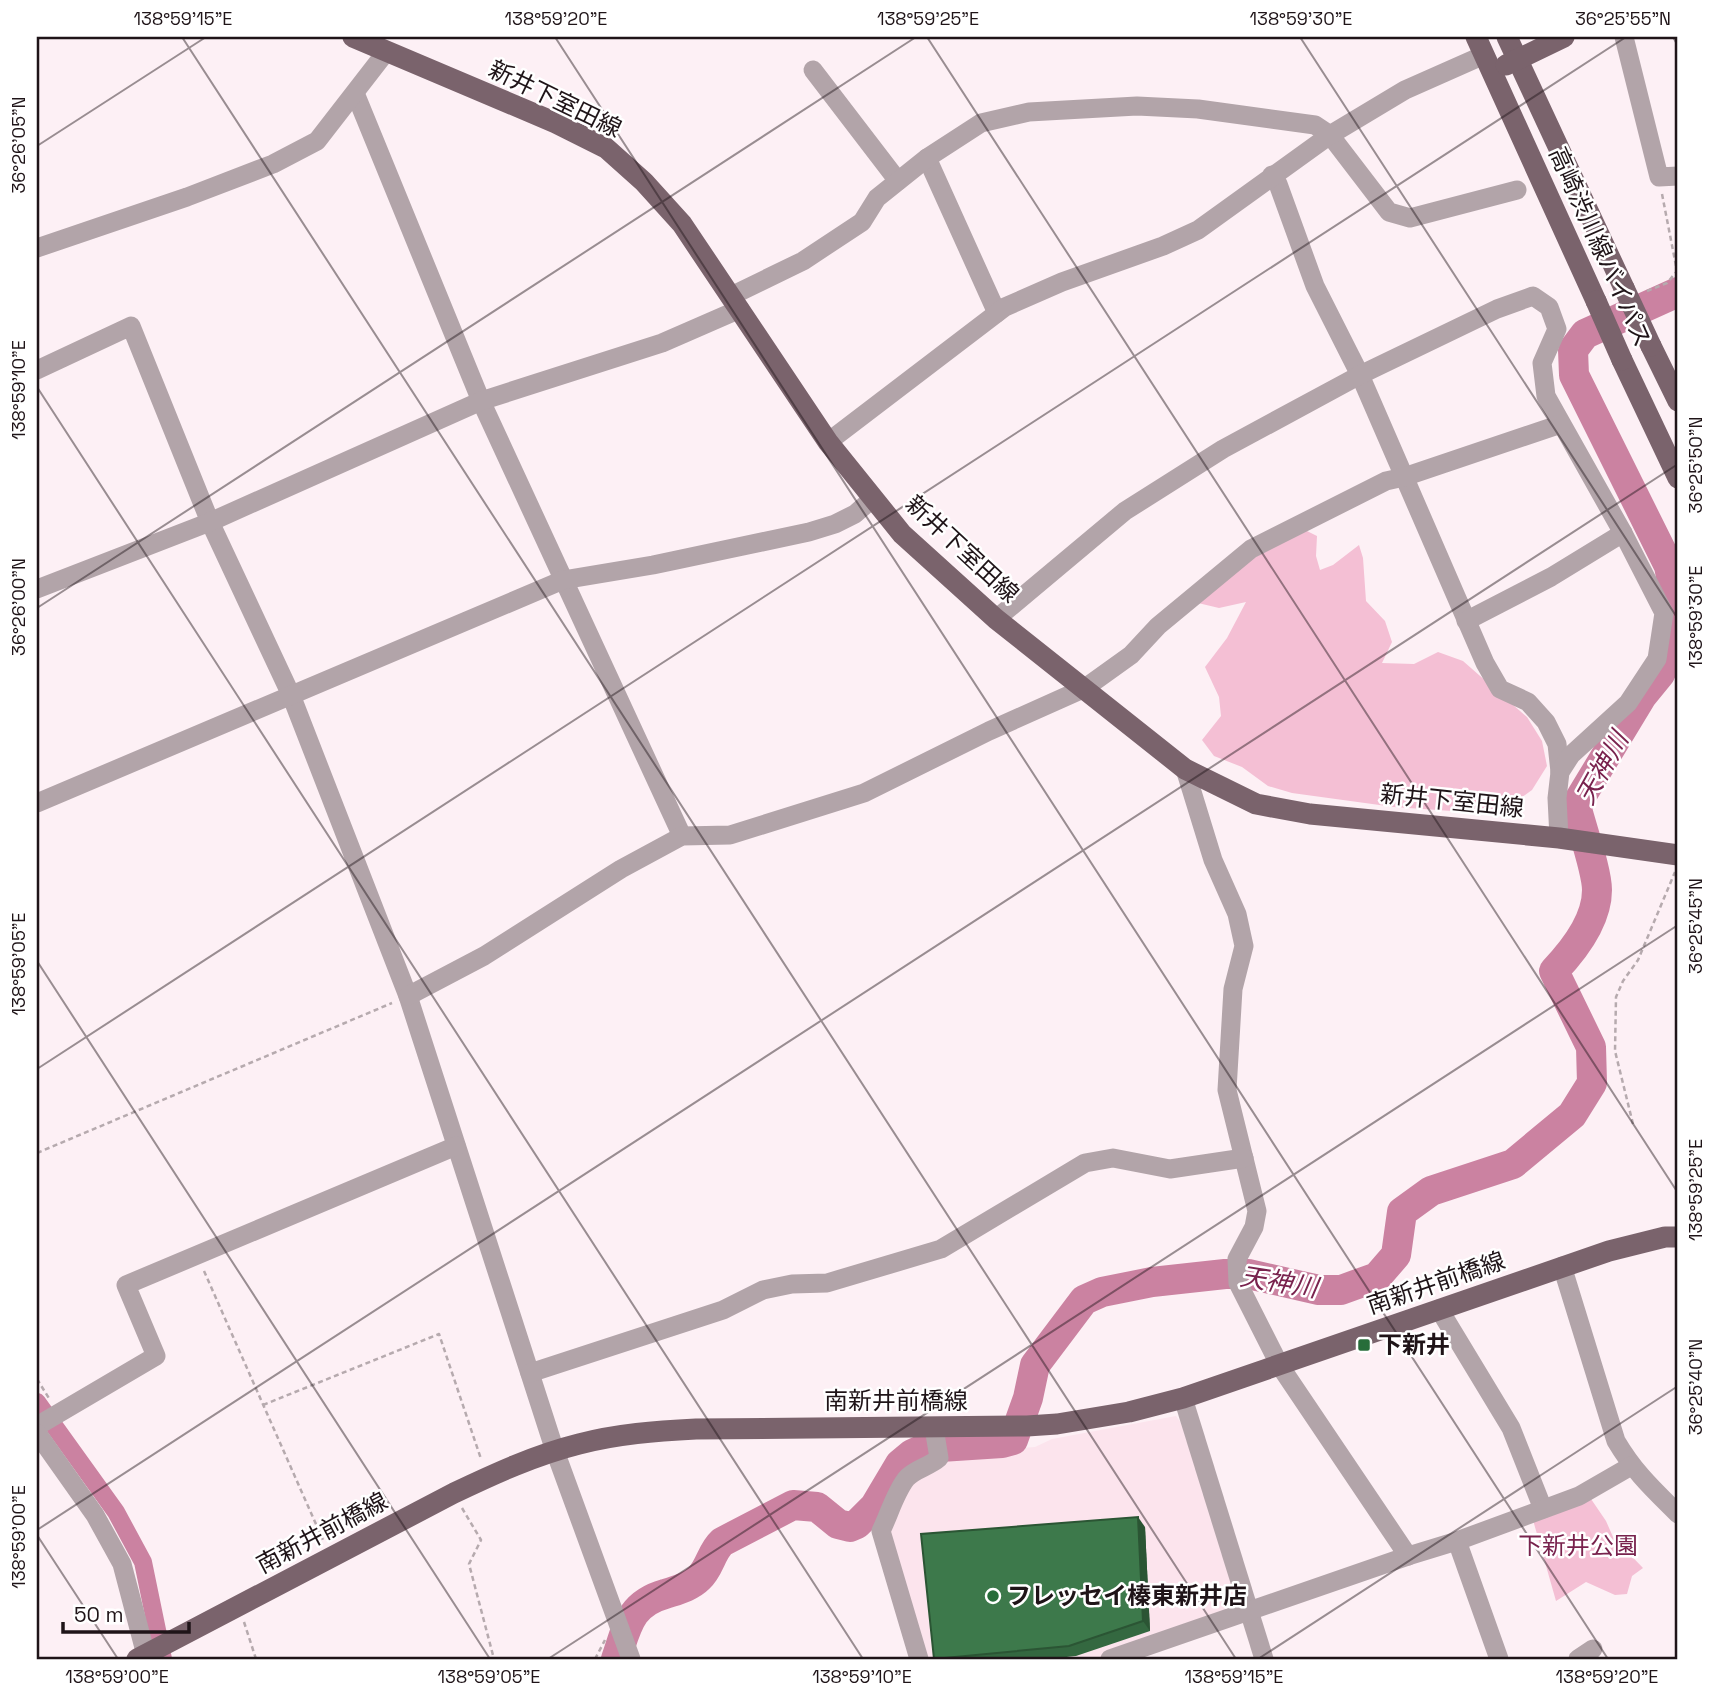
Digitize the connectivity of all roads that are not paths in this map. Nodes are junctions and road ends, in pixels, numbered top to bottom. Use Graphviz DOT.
graph roads {
  1 [pos="353,37"];
  2 [pos="1507,37"];
  3 [pos="1564,37"];
  4 [pos="1624,37"];
  5 [pos="386,52"];
  6 [pos="1484,54"];
  7 [pos="1518,60"];
  8 [pos="813,69"];
  9 [pos="355,93"];
  10 [pos="1330,135"];
  11 [pos="927,158"];
  12 [pos="1272,175"];
  13 [pos="1669,176"];
  14 [pos="898,181"];
  15 [pos="1517,190"];
  16 [pos="37,248"];
  17 [pos="735,303"];
  18 [pos="997,313"];
  19 [pos="37,370"];
  20 [pos="1360,375"];
  21 [pos="481,401"];
  22 [pos="1678,401"];
  23 [pos="1561,424"];
  24 [pos="828,442"];
  25 [pos="1404,477"];
  26 [pos="1678,478"];
  27 [pos="872,499"];
  28 [pos="210,522"];
  29 [pos="1623,533"];
  30 [pos="563,580"];
  31 [pos="37,589"];
  32 [pos="996,619"];
  33 [pos="1466,621"];
  34 [pos="1085,688"];
  35 [pos="291,695"];
  36 [pos="1185,769"];
  37 [pos="1560,772"];
  38 [pos="37,803"];
  39 [pos="682,836"];
  40 [pos="1559,838"];
  41 [pos="1677,862"];
  42 [pos="408,996"];
  43 [pos="456,1146"];
  44 [pos="1244,1158"];
  45 [pos="1678,1237"];
  46 [pos="1562,1266"];
  47 [pos="1439,1309"];
  48 [pos="1280,1366"];
  49 [pos="530,1373"];
  50 [pos="1183,1398"];
  51 [pos="47,1422"];
  52 [pos="934,1427"];
  53 [pos="555,1451"];
  54 [pos="1631,1466"];
  55 [pos="1543,1509"];
  56 [pos="1677,1510"];
  57 [pos="1457,1541"];
  58 [pos="1408,1556"];
  59 [pos="1248,1612"];
  60 [pos="143,1658"];
  61 [pos="631,1659"];
  62 [pos="919,1659"];
  63 [pos="1110,1659"];
  64 [pos="1264,1659"];
  65 [pos="1499,1659"];
  1 -- 5 [label="main road, 新井下室田線"];
  2 -- 7 [label="main road, 高崎渋川線バイパス"];
  3 -- 7 [label="main road"];
  4 -- 13 [label="street"];
  5 -- 9 [label="street"];
  5 -- 17 [label="main road, 新井下室田線"];
  6 -- 7 [label="main road"];
  6 -- 10 [label="street"];
  6 -- 26 [label="main road, 高崎渋川線バイパス, bridge"];
  7 -- 22 [label="main road, 高崎渋川線バイパス, bridge"];
  8 -- 14 [label="street"];
  9 -- 16 [label="street"];
  9 -- 21 [label="street"];
  10 -- 11 [label="street"];
  10 -- 12 [label="street"];
  10 -- 15 [label="street"];
  11 -- 14 [label="street"];
  11 -- 18 [label="street"];
  12 -- 18 [label="street"];
  12 -- 20 [label="street"];
  14 -- 17 [label="street"];
  17 -- 21 [label="street"];
  17 -- 24 [label="main road, 新井下室田線"];
  18 -- 24 [label="street"];
  19 -- 28 [label="street"];
  20 -- 23 [label="street"];
  20 -- 25 [label="street"];
  20 -- 32 [label="street"];
  21 -- 28 [label="street"];
  21 -- 30 [label="street"];
  23 -- 25 [label="street"];
  23 -- 29 [label="street"];
  24 -- 27 [label="main road, 新井下室田線"];
  25 -- 33 [label="street"];
  25 -- 34 [label="street"];
  27 -- 30 [label="street"];
  27 -- 32 [label="main road, 新井下室田線"];
  28 -- 31 [label="street"];
  28 -- 35 [label="street"];
  29 -- 33 [label="street"];
  29 -- 37 [label="street"];
  30 -- 35 [label="street"];
  30 -- 39 [label="street"];
  32 -- 34 [label="main road, 新井下室田線"];
  33 -- 37 [label="street"];
  34 -- 36 [label="main road, 新井下室田線"];
  34 -- 39 [label="street"];
  35 -- 38 [label="street"];
  35 -- 42 [label="street"];
  36 -- 40 [label="main road, 新井下室田線"];
  36 -- 44 [label="street"];
  37 -- 40 [label="street"];
  39 -- 42 [label="street"];
  40 -- 41 [label="main road, 新井下室田線"];
  42 -- 43 [label="street"];
  43 -- 49 [label="street"];
  43 -- 51 [label="street"];
  44 -- 48 [label="street"];
  44 -- 49 [label="street"];
  45 -- 46 [label="main road, 南新井前橋線"];
  46 -- 47 [label="main road, 南新井前橋線"];
  46 -- 54 [label="street"];
  47 -- 48 [label="main road, 南新井前橋線"];
  47 -- 55 [label="street"];
  48 -- 50 [label="main road, 南新井前橋線"];
  48 -- 58 [label="street"];
  49 -- 53 [label="street"];
  50 -- 52 [label="main road, 南新井前橋線"];
  50 -- 59 [label="street"];
  51 -- 60 [label="street"];
  52 -- 53 [label="main road, 南新井前橋線"];
  52 -- 62 [label="street"];
  53 -- 60 [label="main road, 南新井前橋線"];
  53 -- 61 [label="street"];
  54 -- 55 [label="street"];
  54 -- 56 [label="street"];
  55 -- 57 [label="street"];
  57 -- 58 [label="street"];
  57 -- 65 [label="street"];
  58 -- 59 [label="street"];
  59 -- 63 [label="street"];
  59 -- 64 [label="street"];
}
